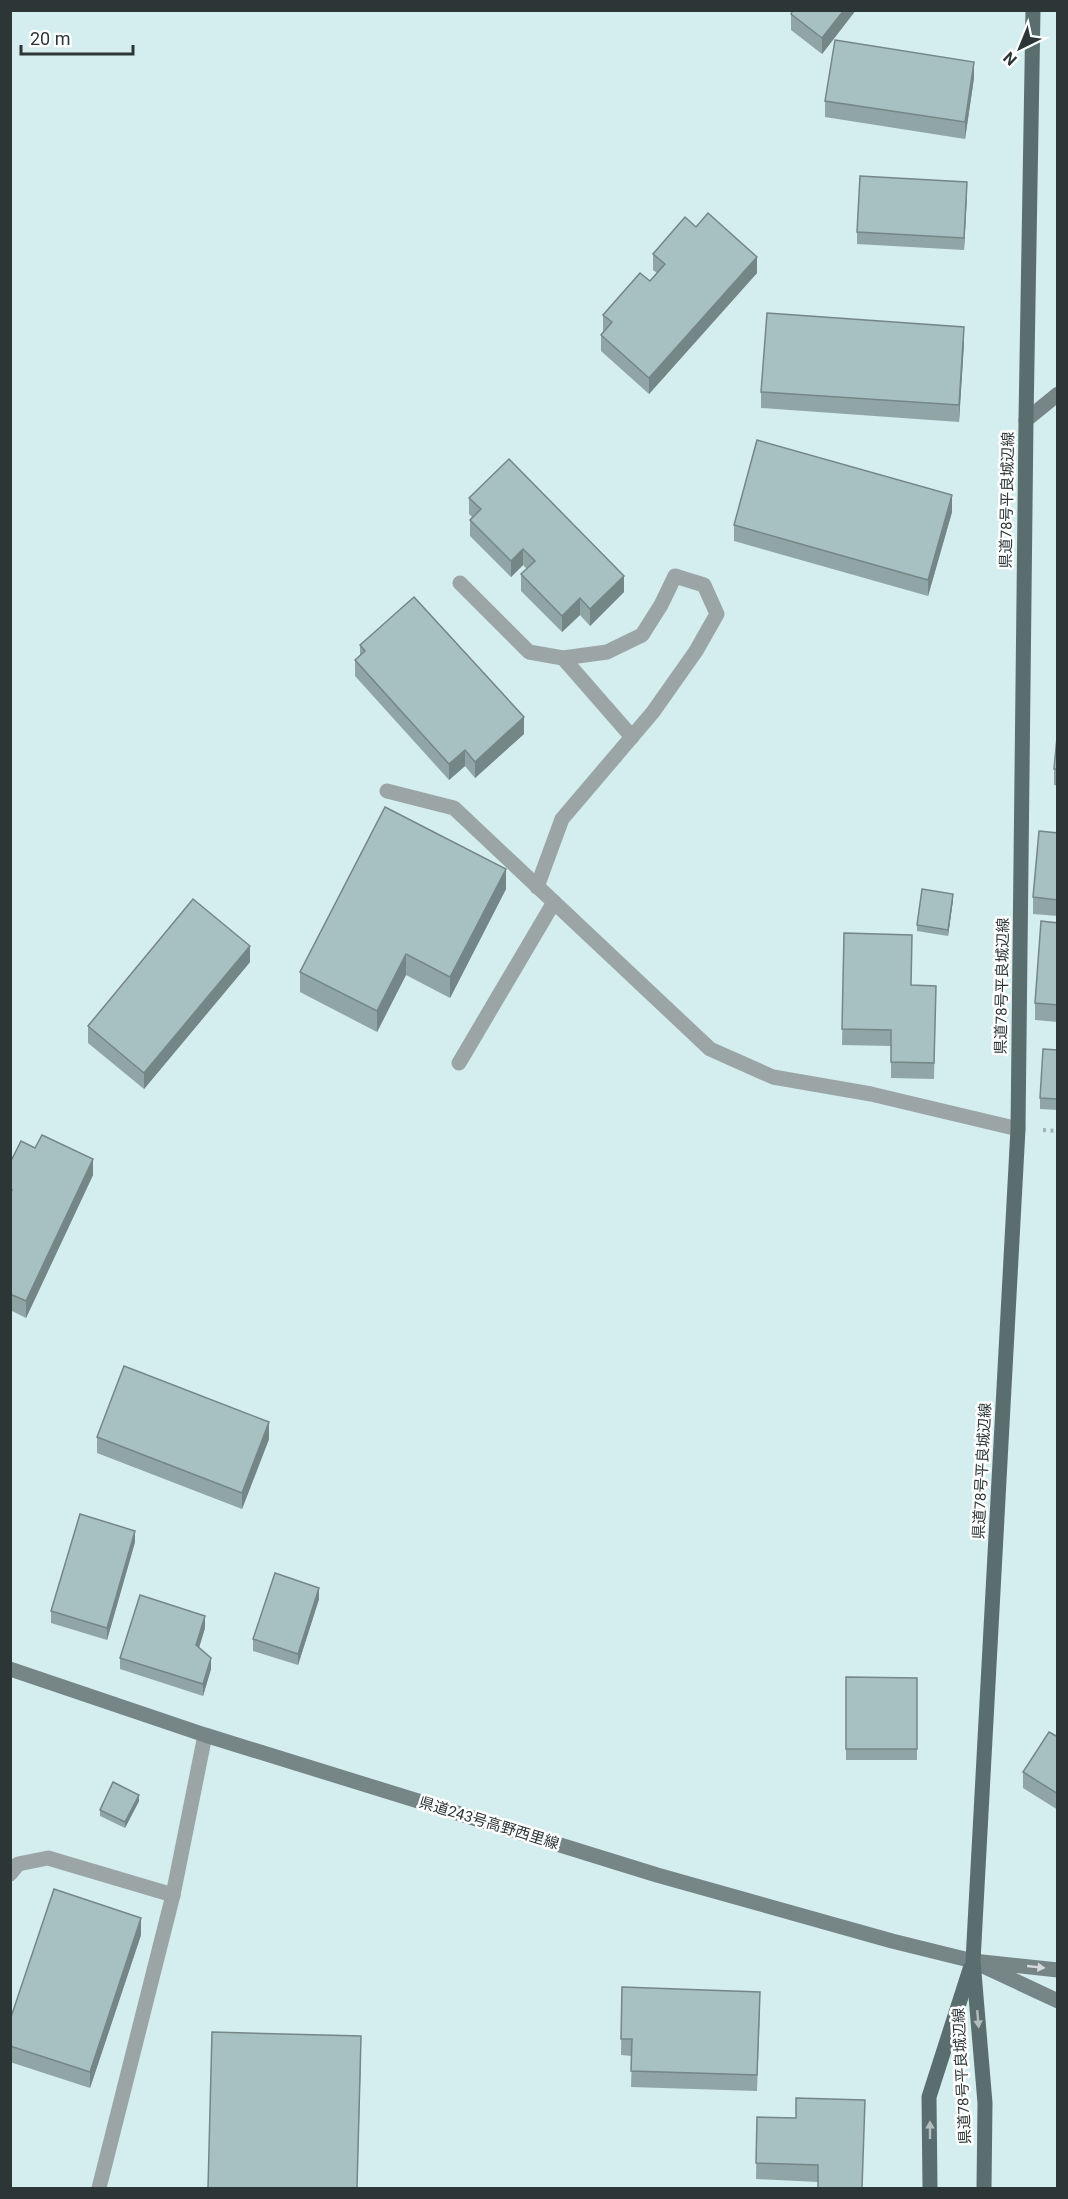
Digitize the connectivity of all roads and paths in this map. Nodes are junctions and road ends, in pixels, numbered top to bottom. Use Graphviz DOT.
graph roads {
  1 [pos="1033,10"];
  2 [pos="1058,394"];
  3 [pos="1026,420"];
  4 [pos="460,583"];
  5 [pos="563,658"];
  6 [pos="632,737"];
  7 [pos="387,791"];
  8 [pos="537,887"];
  9 [pos="554,902"];
  10 [pos="459,1063"];
  11 [pos="1018,1129"];
  12 [pos="10,1669"];
  13 [pos="205,1734"];
  14 [pos="10,1874"];
  15 [pos="173,1894"];
  16 [pos="973,1961"];
  17 [pos="1058,1970"];
  18 [pos="1058,2001"];
  19 [pos="99,2188"];
  20 [pos="930,2188"];
  21 [pos="984,2188"];
  1 -- 3 [label="main road, 県道78号平良城辺線"];
  2 -- 3 [label="main road"];
  3 -- 11 [label="main road, 県道78号平良城辺線"];
  4 -- 5 [label="street"];
  5 -- 6 [label="street"];
  5 -- 6 [label="street"];
  6 -- 8 [label="street"];
  7 -- 8 [label="street"];
  8 -- 9 [label="street"];
  9 -- 10 [label="street"];
  9 -- 11 [label="street"];
  11 -- 16 [label="main road, 県道78号平良城辺線"];
  12 -- 13 [label="main road, 県道243号高野西里線"];
  13 -- 15 [label="street"];
  13 -- 16 [label="main road, 県道243号高野西里線"];
  14 -- 15 [label="street"];
  15 -- 19 [label="street"];
  16 -- 17 [label="main road, one-way"];
  16 -- 18 [label="main road"];
  20 -- 16 [label="main road, 県道78号平良城辺線, one-way"];
  16 -- 21 [label="main road, 県道78号平良城辺線, one-way"];
}
